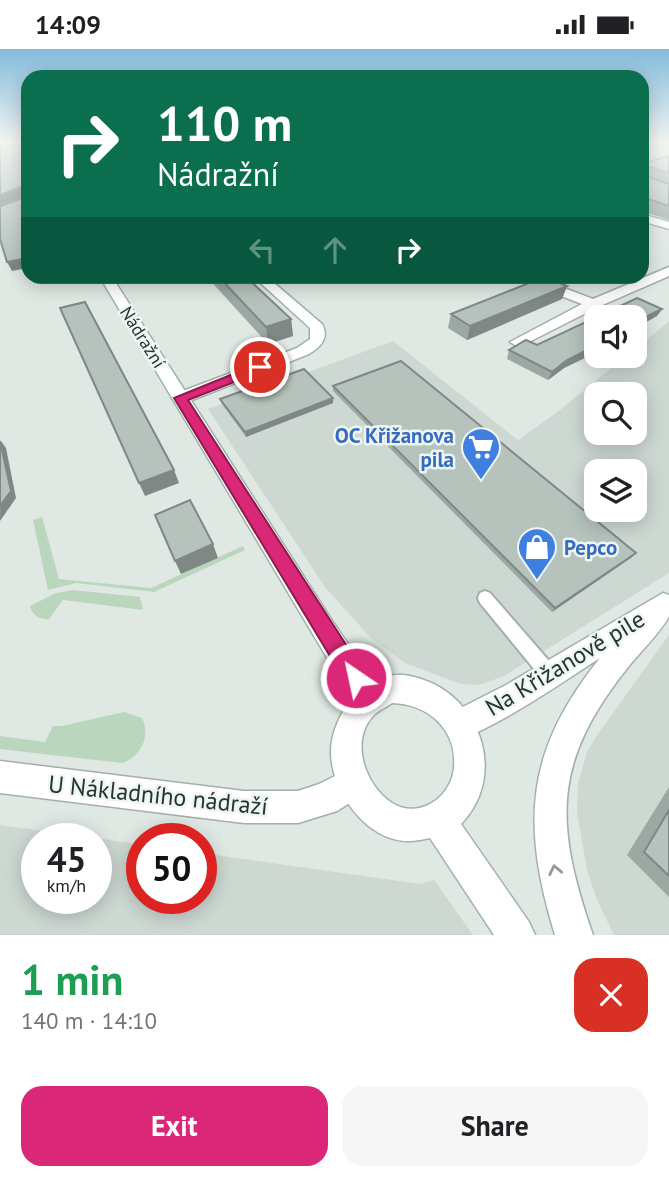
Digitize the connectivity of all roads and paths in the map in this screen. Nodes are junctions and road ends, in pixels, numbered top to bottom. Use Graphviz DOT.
graph roads {
  1 [pos="649,219"];
  2 [pos="669,226"];
  3 [pos="669,271"];
  4 [pos="649,280"];
  5 [pos="110,284"];
  6 [pos="268,284"];
  7 [pos="543,284"];
  8 [pos="640,284"];
  9 [pos="593,304"];
  10 [pos="518,342"];
  11 [pos="181,398"];
  12 [pos="485,598"];
  13 [pos="666,602"];
  14 [pos="550,675"];
  15 [pos="369,699"];
  16 [pos="460,725"];
  17 [pos="0,777"];
  18 [pos="353,783"];
  19 [pos="438,820"];
  20 [pos="516,935"];
  21 [pos="574,935"];
  1 -- 2 [label="street"];
  3 -- 4 [label="street"];
  5 -- 11 [label="street, Nádražní"];
  6 -- 11 [label="street"];
  7 -- 9 [label="street"];
  8 -- 9 [label="street"];
  9 -- 10 [label="street"];
  11 -- 15 [label="street, Nádražní"];
  12 -- 14 [label="lane"];
  13 -- 14 [label="street, Na Křižanově pile"];
  21 -- 13 [label="street, one-way"];
  14 -- 16 [label="street, Na Křižanově pile"];
  15 -- 16 [label="street"];
  15 -- 18 [label="street"];
  16 -- 19 [label="street"];
  17 -- 18 [label="street, U Nákladního nádraží"];
  18 -- 19 [label="street"];
  19 -- 20 [label="street"];
}
